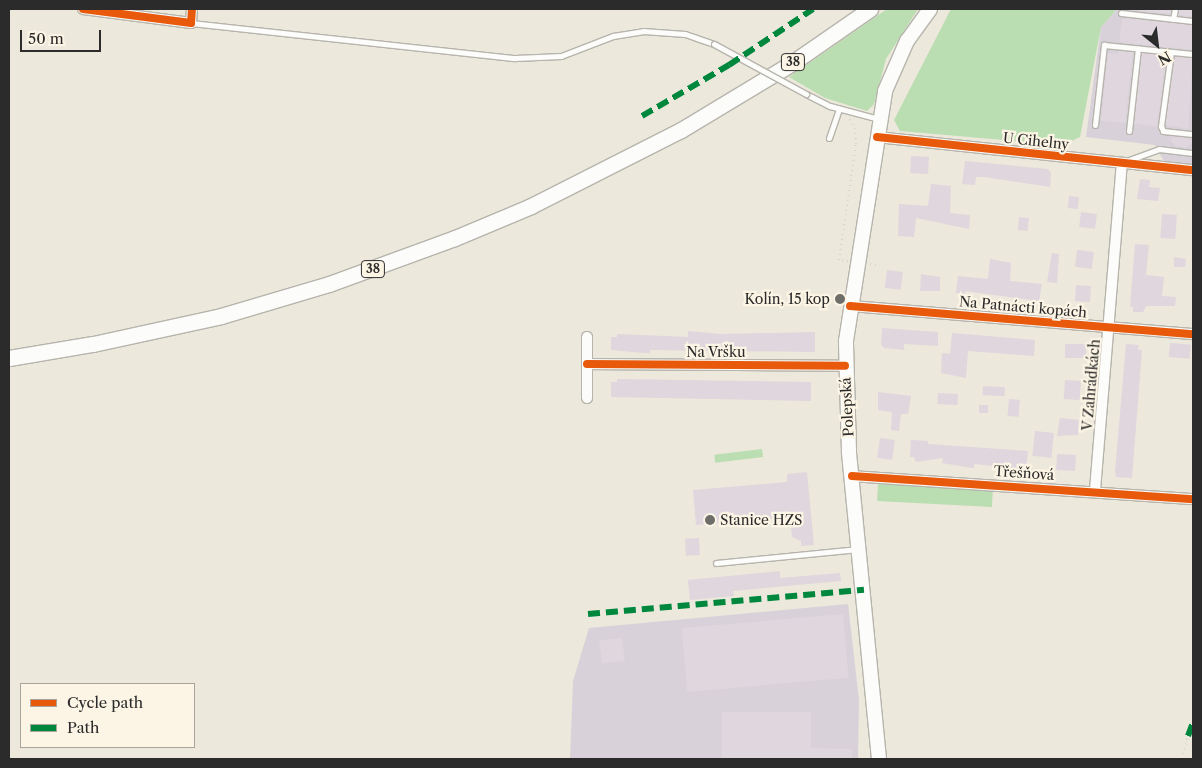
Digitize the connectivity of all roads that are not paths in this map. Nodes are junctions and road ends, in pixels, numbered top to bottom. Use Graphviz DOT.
graph roads {
  1 [pos="83,9"];
  2 [pos="192,9"];
  3 [pos="870,9"];
  4 [pos="930,9"];
  5 [pos="1174,9"];
  6 [pos="1121,13"];
  7 [pos="1174,18"];
  8 [pos="1193,20"];
  9 [pos="191,23"];
  10 [pos="1138,48"];
  11 [pos="1171,52"];
  12 [pos="1193,54"];
  13 [pos="839,109"];
  14 [pos="879,120"];
  15 [pos="1095,125"];
  16 [pos="1129,130"];
  17 [pos="1193,134"];
  18 [pos="877,136"];
  19 [pos="829,138"];
  20 [pos="1193,153"];
  21 [pos="1122,162"];
  22 [pos="1193,170"];
  23 [pos="850,306"];
  24 [pos="1109,327"];
  25 [pos="1193,334"];
  26 [pos="587,338"];
  27 [pos="9,358"];
  28 [pos="587,364"];
  29 [pos="845,366"];
  30 [pos="587,398"];
  31 [pos="852,476"];
  32 [pos="1095,490"];
  33 [pos="1193,499"];
  34 [pos="860,548"];
  35 [pos="716,563"];
  36 [pos="879,759"];
  1 -- 9 [label="street"];
  2 -- 9 [label="street"];
  3 -- 27 [label="main road, 38"];
  4 -- 14 [label="main road, Polepská"];
  5 -- 7 [label="lane"];
  6 -- 7 [label="lane"];
  7 -- 8 [label="lane"];
  9 -- 13 [label="lane, bridge"];
  10 -- 11 [label="lane"];
  10 -- 15 [label="lane"];
  10 -- 16 [label="lane"];
  11 -- 12 [label="lane"];
  11 -- 17 [label="lane"];
  13 -- 14 [label="lane"];
  13 -- 19 [label="lane"];
  14 -- 18 [label="main road, Polepská"];
  18 -- 21 [label="street, U Cihelny"];
  18 -- 23 [label="main road, Polepská"];
  20 -- 21 [label="lane"];
  21 -- 22 [label="street, U Cihelny"];
  21 -- 24 [label="street, V Zahrádkách"];
  23 -- 24 [label="street, Na Patnácti kopách"];
  23 -- 29 [label="main road, Polepská"];
  24 -- 25 [label="street, Na Patnácti kopách"];
  24 -- 32 [label="street, V Zahrádkách"];
  26 -- 28 [label="street"];
  28 -- 29 [label="street, Na Vršku"];
  28 -- 30 [label="street"];
  29 -- 31 [label="main road, Polepská"];
  31 -- 32 [label="street, Třešňová"];
  31 -- 34 [label="main road, Polepská"];
  32 -- 33 [label="street, Třešňová"];
  34 -- 35 [label="lane"];
  34 -- 36 [label="main road, Polepská"];
}
